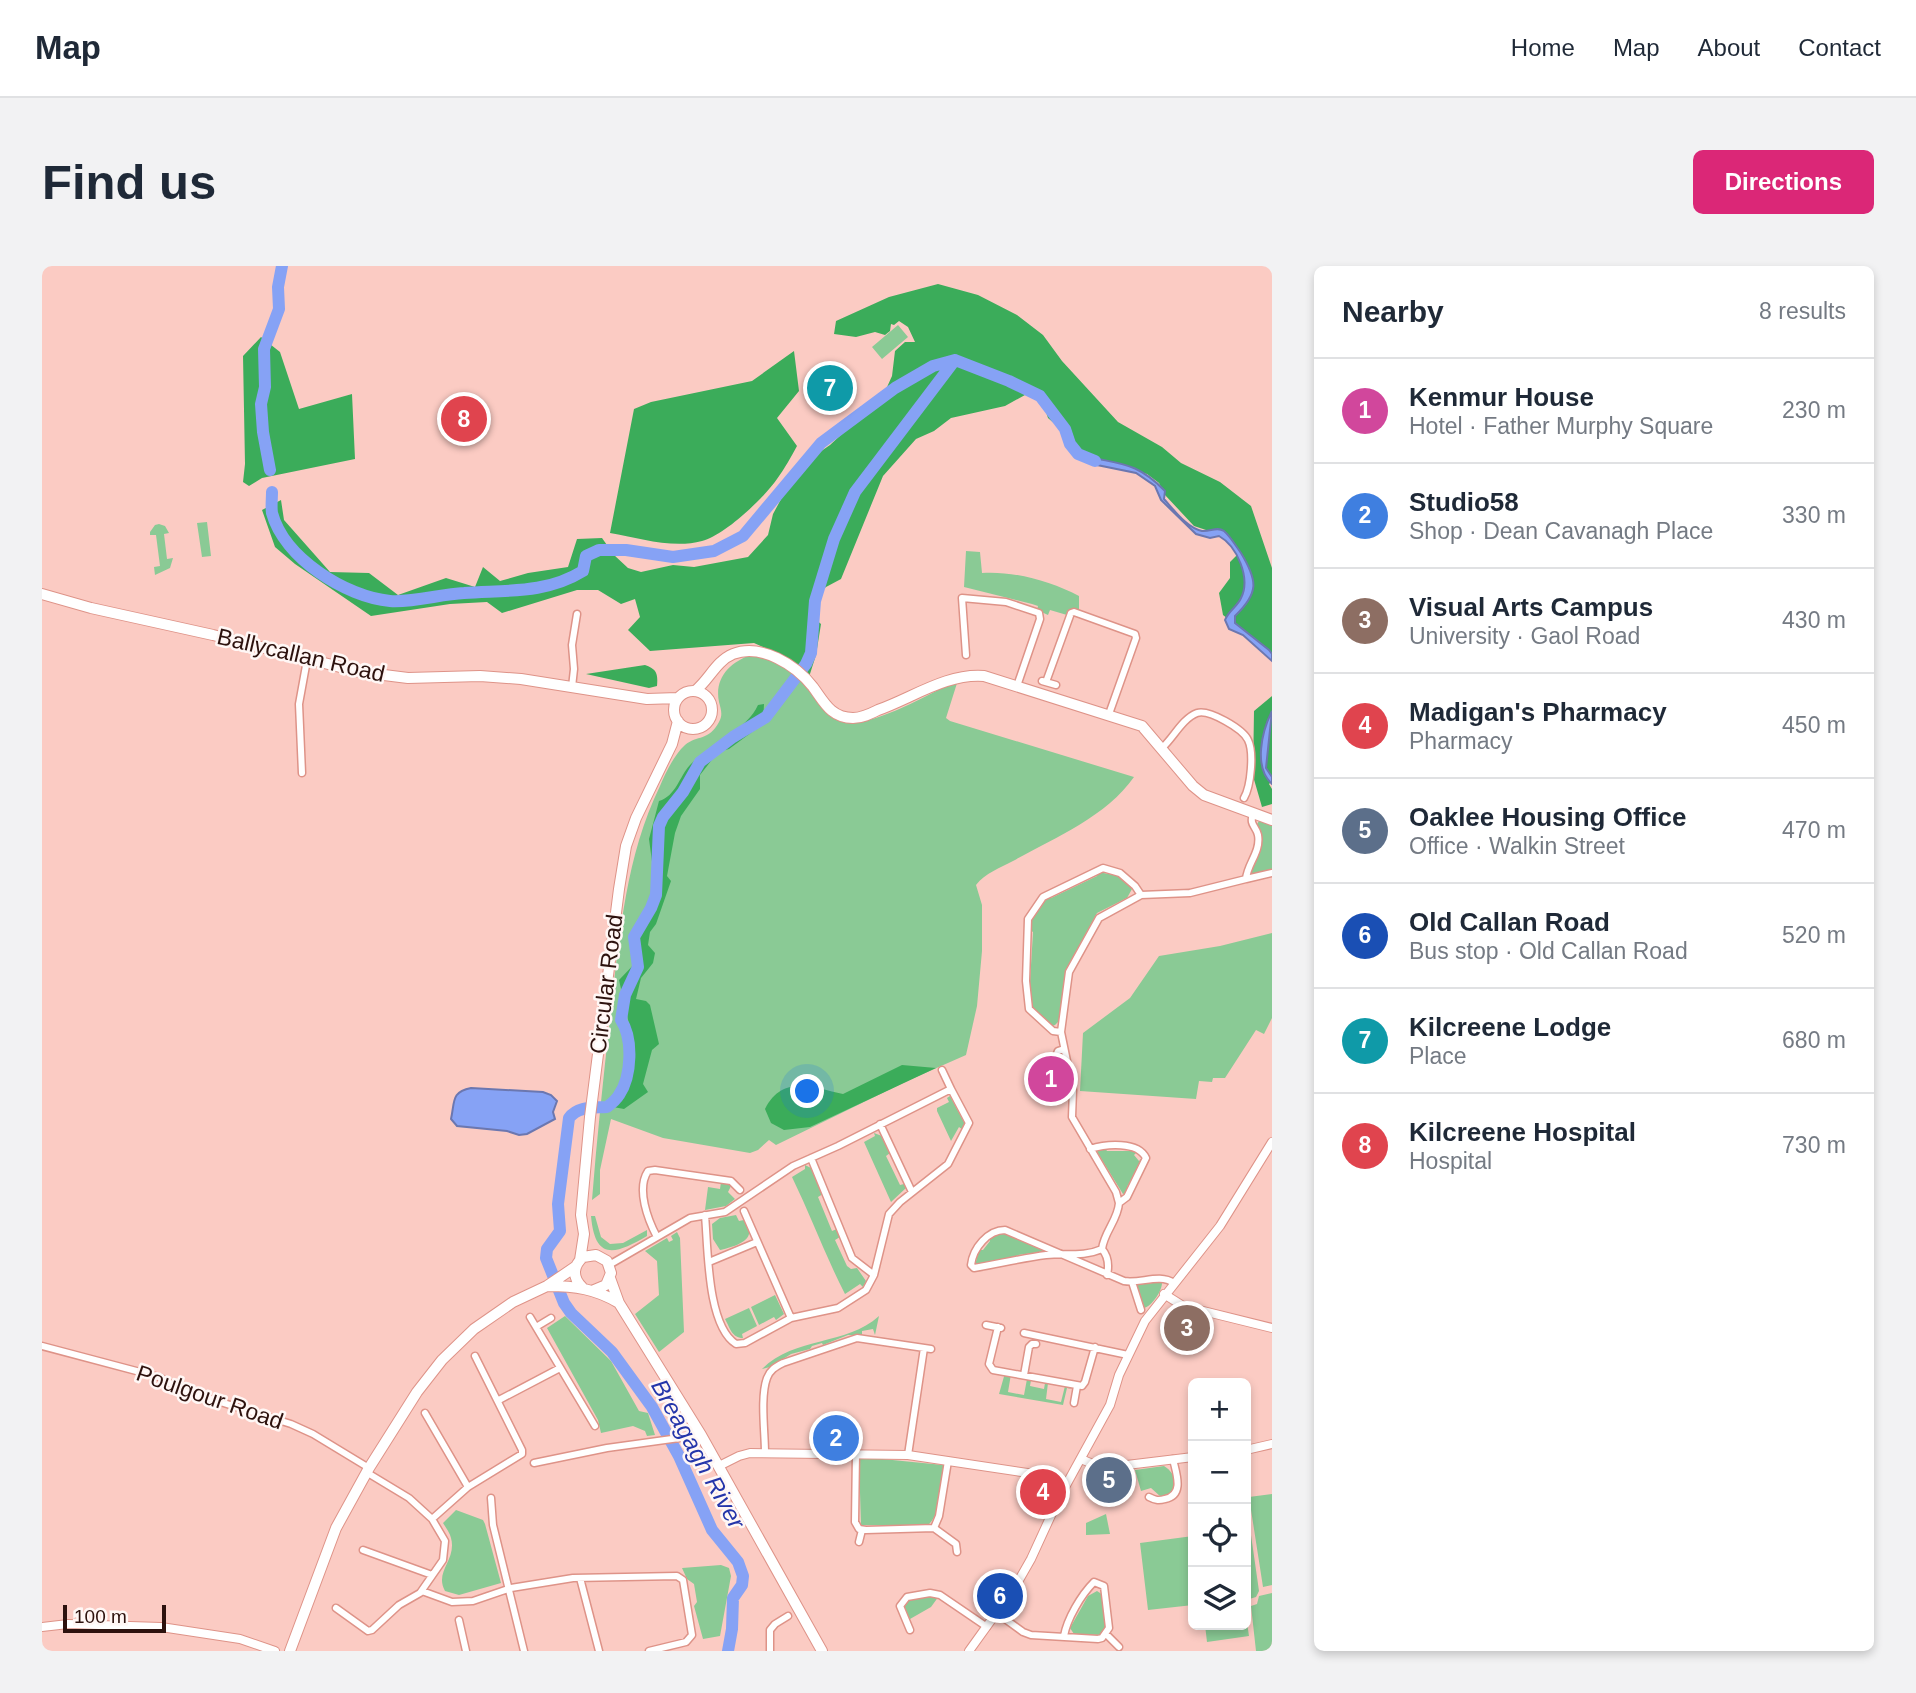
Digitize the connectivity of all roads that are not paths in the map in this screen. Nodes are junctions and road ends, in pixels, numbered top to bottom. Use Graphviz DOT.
graph roads {
  1 [pos="42,594"];
  2 [pos="576,614"];
  3 [pos="966,654"];
  4 [pos="307,660"];
  5 [pos="721,663"];
  6 [pos="1056,685"];
  7 [pos="1017,686"];
  8 [pos="572,687"];
  9 [pos="695,691"];
  10 [pos="678,698"];
  11 [pos="647,699"];
  12 [pos="710,701"];
  13 [pos="674,710"];
  14 [pos="1109,714"];
  15 [pos="678,722"];
  16 [pos="695,729"];
  17 [pos="672,744"];
  18 [pos="1163,747"];
  19 [pos="302,773"];
  20 [pos="1244,798"];
  21 [pos="1253,814"];
  22 [pos="1272,820"];
  23 [pos="1272,873"];
  24 [pos="1247,879"];
  25 [pos="1141,895"];
  26 [pos="1061,1032"];
  27 [pos="1064,1049"];
  28 [pos="942,1070"];
  29 [pos="951,1089"];
  30 [pos="1073,1090"];
  31 [pos="880,1124"];
  32 [pos="1272,1142"];
  33 [pos="1090,1149"];
  34 [pos="811,1158"];
  35 [pos="740,1190"];
  36 [pos="912,1192"];
  37 [pos="1119,1203"];
  38 [pos="744,1211"];
  39 [pos="705,1215"];
  40 [pos="584,1234"];
  41 [pos="657,1237"];
  42 [pos="757,1242"];
  43 [pos="1102,1249"];
  44 [pos="1068,1255"];
  45 [pos="600,1256"];
  46 [pos="709,1262"];
  47 [pos="609,1265"];
  48 [pos="574,1267"];
  49 [pos="874,1275"];
  50 [pos="1107,1275"];
  51 [pos="610,1278"];
  52 [pos="1132,1282"];
  53 [pos="1174,1283"];
  54 [pos="550,1285"];
  55 [pos="576,1286"];
  56 [pos="594,1290"];
  57 [pos="1164,1294"];
  58 [pos="619,1303"];
  59 [pos="1141,1310"];
  60 [pos="530,1317"];
  61 [pos="551,1318"];
  62 [pos="791,1318"];
  63 [pos="986,1325"];
  64 [pos="536,1327"];
  65 [pos="1272,1328"];
  66 [pos="1024,1333"];
  67 [pos="1036,1345"];
  68 [pos="42,1346"];
  69 [pos="1094,1347"];
  70 [pos="1128,1355"];
  71 [pos="475,1356"];
  72 [pos="560,1368"];
  73 [pos="1024,1375"];
  74 [pos="1077,1386"];
  75 [pos="499,1401"];
  76 [pos="1074,1404"];
  77 [pos="425,1413"];
  78 [pos="595,1426"];
  79 [pos="701,1435"];
  80 [pos="1272,1444"];
  81 [pos="1251,1449"];
  82 [pos="765,1453"];
  83 [pos="856,1453"];
  84 [pos="908,1455"];
  85 [pos="1188,1458"];
  86 [pos="1082,1459"];
  87 [pos="1173,1459"];
  88 [pos="948,1461"];
  89 [pos="534,1463"];
  90 [pos="719,1466"];
  91 [pos="367,1470"];
  92 [pos="1066,1485"];
  93 [pos="468,1487"];
  94 [pos="1149,1497"];
  95 [pos="491,1498"];
  96 [pos="432,1519"];
  97 [pos="934,1528"];
  98 [pos="862,1530"];
  99 [pos="859,1542"];
  100 [pos="363,1550"];
  101 [pos="957,1552"];
  102 [pos="432,1575"];
  103 [pos="580,1578"];
  104 [pos="508,1589"];
  105 [pos="422,1591"];
  106 [pos="336,1608"];
  107 [pos="997,1613"];
  108 [pos="788,1616"];
  109 [pos="459,1620"];
  110 [pos="42,1627"];
  111 [pos="987,1627"];
  112 [pos="910,1630"];
  113 [pos="1106,1634"];
  114 [pos="1065,1636"];
  115 [pos="1119,1647"];
  116 [pos="275,1651"];
  117 [pos="290,1651"];
  118 [pos="467,1651"];
  119 [pos="524,1651"];
  120 [pos="599,1651"];
  121 [pos="649,1651"];
  122 [pos="770,1651"];
  123 [pos="822,1651"];
  124 [pos="969,1651"];
  1 -- 4 [label="main road, Ballycallan Road"];
  2 -- 8 [label="street"];
  3 -- 7 [label="street"];
  4 -- 8 [label="main road, Ballycallan Road"];
  4 -- 19 [label="street"];
  5 -- 7 [label="main road"];
  5 -- 9 [label="main road"];
  5 -- 12 [label="main road, Circular Road"];
  6 -- 14 [label="street"];
  7 -- 14 [label="main road"];
  8 -- 11 [label="main road, Ballycallan Road"];
  9 -- 10 [label="main road"];
  9 -- 12 [label="main road"];
  10 -- 11 [label="main road, Ballycallan Road"];
  10 -- 13 [label="main road"];
  11 -- 13 [label="main road, Ballycallan Road"];
  12 -- 16 [label="main road, Circular Road"];
  13 -- 15 [label="main road"];
  14 -- 18 [label="main road"];
  15 -- 16 [label="main road"];
  15 -- 17 [label="main road, Circular Road"];
  16 -- 17 [label="main road, Circular Road"];
  17 -- 40 [label="main road, Circular Road"];
  18 -- 20 [label="street"];
  18 -- 21 [label="main road"];
  21 -- 22 [label="main road"];
  21 -- 24 [label="street"];
  23 -- 24 [label="street"];
  24 -- 25 [label="street"];
  25 -- 26 [label="street"];
  25 -- 26 [label="street"];
  26 -- 27 [label="street"];
  27 -- 30 [label="street"];
  27 -- 30 [label="street"];
  28 -- 29 [label="street"];
  29 -- 31 [label="street"];
  29 -- 36 [label="street"];
  30 -- 33 [label="street"];
  31 -- 34 [label="street"];
  31 -- 36 [label="street"];
  32 -- 53 [label="street"];
  33 -- 37 [label="street"];
  33 -- 37 [label="street"];
  34 -- 39 [label="street"];
  34 -- 49 [label="street"];
  35 -- 41 [label="street"];
  36 -- 49 [label="street"];
  37 -- 43 [label="street"];
  38 -- 42 [label="street"];
  39 -- 41 [label="street"];
  39 -- 46 [label="street"];
  40 -- 45 [label="main road"];
  40 -- 48 [label="main road, Circular Road"];
  41 -- 47 [label="street"];
  42 -- 46 [label="street"];
  42 -- 62 [label="street"];
  43 -- 44 [label="street"];
  43 -- 50 [label="street"];
  44 -- 44 [label="street"];
  44 -- 50 [label="street"];
  45 -- 47 [label="main road"];
  45 -- 48 [label="main road"];
  46 -- 62 [label="street"];
  47 -- 51 [label="main road"];
  48 -- 54 [label="main road"];
  48 -- 55 [label="main road"];
  49 -- 62 [label="street"];
  50 -- 52 [label="street"];
  51 -- 56 [label="main road"];
  51 -- 58 [label="main road"];
  52 -- 53 [label="street"];
  52 -- 59 [label="street"];
  53 -- 57 [label="street"];
  54 -- 55 [label="main road"];
  54 -- 91 [label="main road"];
  55 -- 56 [label="main road"];
  56 -- 58 [label="main road"];
  57 -- 65 [label="street"];
  57 -- 70 [label="street"];
  58 -- 79 [label="main road"];
  60 -- 64 [label="street"];
  61 -- 64 [label="street"];
  63 -- 73 [label="street"];
  64 -- 72 [label="street"];
  66 -- 69 [label="street"];
  67 -- 73 [label="street"];
  68 -- 91 [label="street, Poulgour Road"];
  69 -- 70 [label="street"];
  69 -- 74 [label="street"];
  70 -- 86 [label="street"];
  71 -- 75 [label="street"];
  72 -- 75 [label="street"];
  72 -- 78 [label="street"];
  73 -- 74 [label="street"];
  74 -- 76 [label="street"];
  75 -- 93 [label="street"];
  77 -- 93 [label="street"];
  79 -- 89 [label="street"];
  79 -- 90 [label="main road"];
  80 -- 81 [label="street"];
  82 -- 83 [label="street"];
  82 -- 84 [label="street"];
  82 -- 90 [label="street"];
  83 -- 84 [label="street"];
  83 -- 98 [label="street"];
  84 -- 88 [label="street"];
  85 -- 87 [label="street"];
  86 -- 87 [label="street"];
  86 -- 92 [label="street"];
  87 -- 94 [label="street"];
  88 -- 92 [label="street"];
  88 -- 97 [label="street"];
  90 -- 123 [label="main road"];
  91 -- 96 [label="street, Poulgour Road"];
  91 -- 117 [label="main road"];
  92 -- 107 [label="street"];
  93 -- 96 [label="street"];
  95 -- 104 [label="street"];
  96 -- 102 [label="street"];
  97 -- 98 [label="street"];
  97 -- 101 [label="street"];
  98 -- 99 [label="street"];
  100 -- 102 [label="street"];
  102 -- 105 [label="street"];
  103 -- 104 [label="street"];
  103 -- 120 [label="street"];
  103 -- 121 [label="street"];
  104 -- 105 [label="street"];
  104 -- 119 [label="street"];
  105 -- 106 [label="street"];
  107 -- 111 [label="street"];
  107 -- 114 [label="street"];
  108 -- 122 [label="street"];
  109 -- 118 [label="street"];
  110 -- 116 [label="street"];
  111 -- 112 [label="street"];
  111 -- 124 [label="street"];
  113 -- 114 [label="street"];
  113 -- 114 [label="street"];
  113 -- 115 [label="street"];
}
